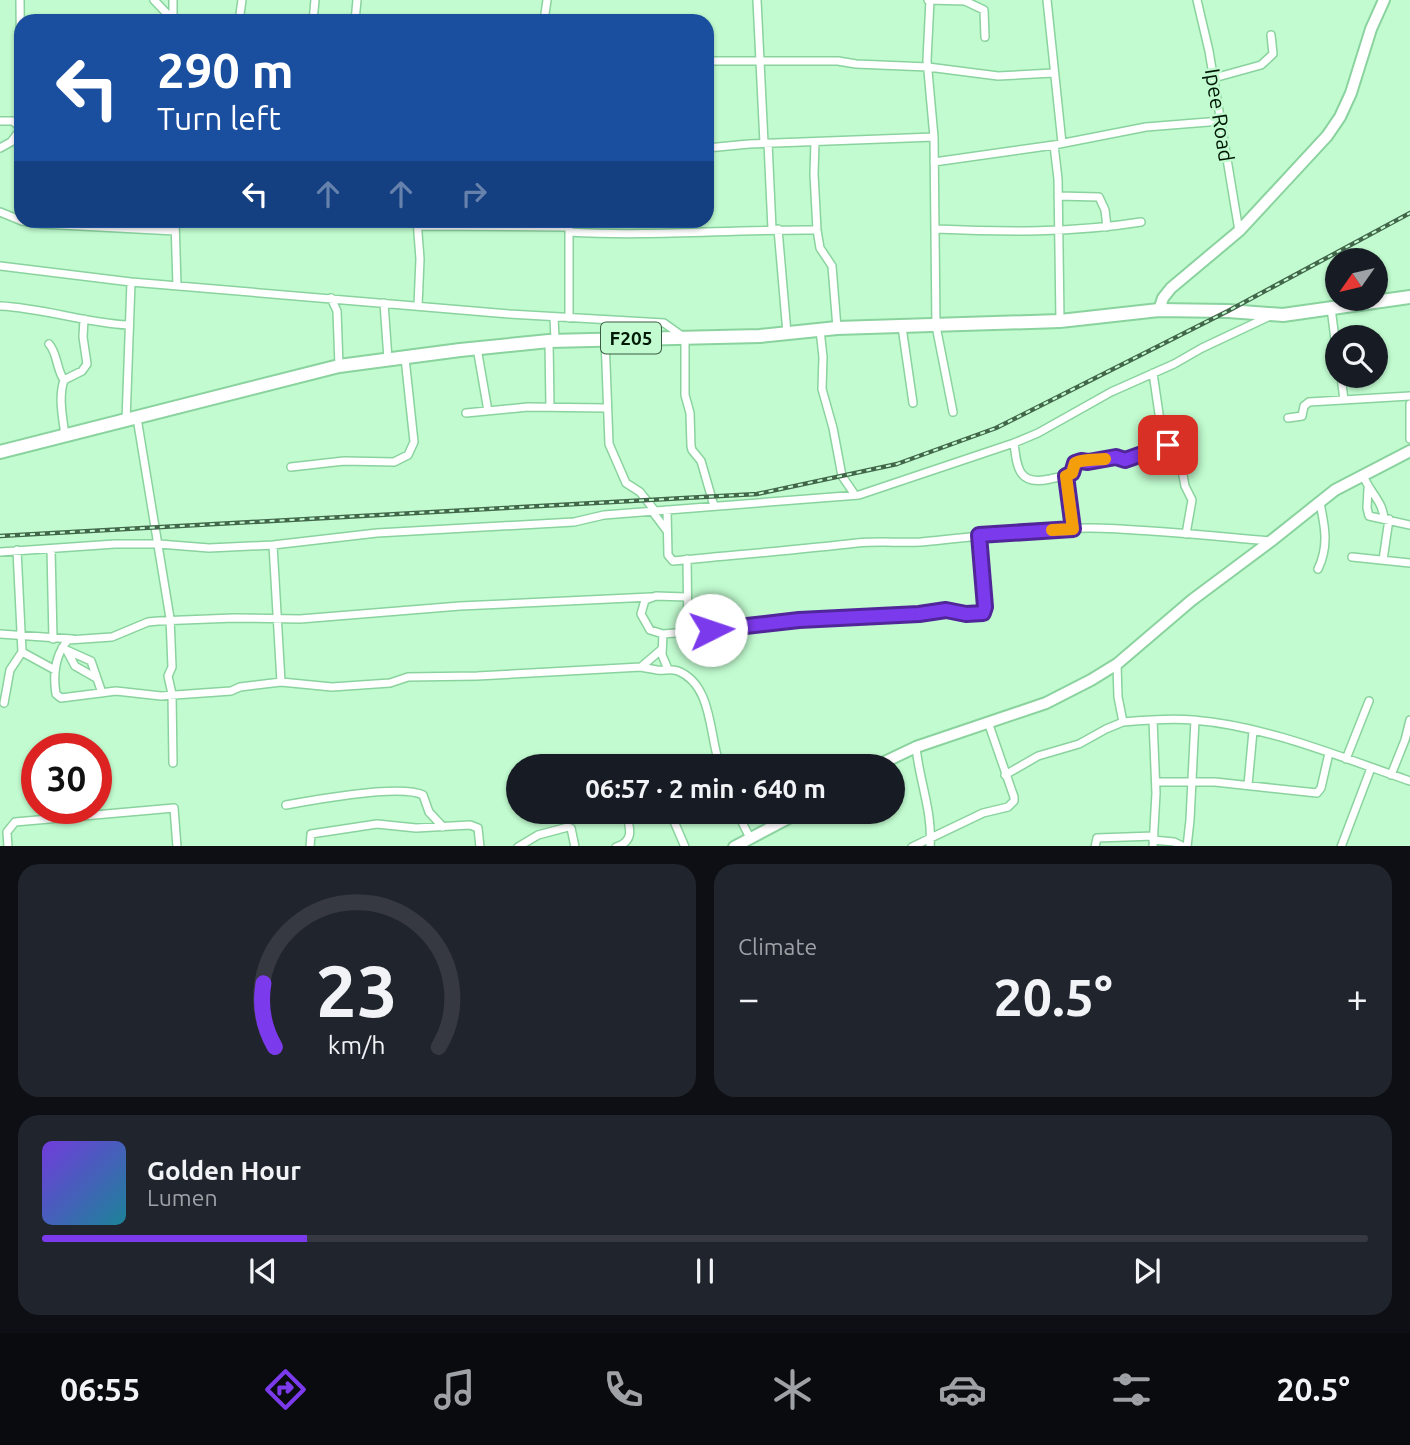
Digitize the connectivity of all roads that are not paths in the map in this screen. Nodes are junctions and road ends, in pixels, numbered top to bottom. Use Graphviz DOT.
graph roads {
  1 [pos="155,0"];
  2 [pos="757,0"];
  3 [pos="929,0"];
  4 [pos="1047,0"];
  5 [pos="1197,0"];
  6 [pos="1384,0"];
  7 [pos="167,14"];
  8 [pos="1271,35"];
  9 [pos="985,37"];
  10 [pos="714,61"];
  11 [pos="758,61"];
  12 [pos="928,67"];
  13 [pos="1053,73"];
  14 [pos="1214,78"];
  15 [pos="1221,121"];
  16 [pos="934,137"];
  17 [pos="815,142"];
  18 [pos="766,143"];
  19 [pos="1058,144"];
  20 [pos="714,147"];
  21 [pos="934,162"];
  22 [pos="1058,196"];
  23 [pos="1141,222"];
  24 [pos="1107,227"];
  25 [pos="105,228"];
  26 [pos="417,228"];
  27 [pos="569,228"];
  28 [pos="582,228"];
  29 [pos="775,229"];
  30 [pos="935,229"];
  31 [pos="817,230"];
  32 [pos="1058,230"];
  33 [pos="1239,230"];
  34 [pos="175,231"];
  35 [pos="0,266"];
  36 [pos="131,282"];
  37 [pos="177,286"];
  38 [pos="1410,297"];
  39 [pos="331,298"];
  40 [pos="1388,300"];
  41 [pos="384,303"];
  42 [pos="0,306"];
  43 [pos="418,306"];
  44 [pos="1325,309"];
  45 [pos="1159,310"];
  46 [pos="1273,315"];
  47 [pos="554,317"];
  48 [pos="569,318"];
  49 [pos="84,319"];
  50 [pos="1060,321"];
  51 [pos="128,325"];
  52 [pos="936,326"];
  53 [pos="902,327"];
  54 [pos="837,328"];
  55 [pos="820,330"];
  56 [pos="787,333"];
  57 [pos="605,338"];
  58 [pos="685,338"];
  59 [pos="552,341"];
  60 [pos="48,344"];
  61 [pos="477,348"];
  62 [pos="405,358"];
  63 [pos="388,359"];
  64 [pos="339,366"];
  65 [pos="1153,373"];
  66 [pos="64,380"];
  67 [pos="1342,388"];
  68 [pos="1410,397"];
  69 [pos="1344,400"];
  70 [pos="914,403"];
  71 [pos="1410,404"];
  72 [pos="550,407"];
  73 [pos="606,408"];
  74 [pos="488,411"];
  75 [pos="953,412"];
  76 [pos="466,413"];
  77 [pos="1288,418"];
  78 [pos="131,419"];
  79 [pos="65,436"];
  80 [pos="1410,439"];
  81 [pos="1014,443"];
  82 [pos="1168,445"];
  83 [pos="0,452"];
  84 [pos="1410,452"];
  85 [pos="291,467"];
  86 [pos="1363,475"];
  87 [pos="1066,476"];
  88 [pos="1368,489"];
  89 [pos="855,495"];
  90 [pos="1320,503"];
  91 [pos="714,506"];
  92 [pos="667,510"];
  93 [pos="654,511"];
  94 [pos="1387,519"];
  95 [pos="1410,525"];
  96 [pos="1073,529"];
  97 [pos="668,531"];
  98 [pos="1186,534"];
  99 [pos="979,535"];
  100 [pos="1271,541"];
  101 [pos="159,544"];
  102 [pos="273,545"];
  103 [pos="51,549"];
  104 [pos="17,550"];
  105 [pos="0,552"];
  106 [pos="1352,556"];
  107 [pos="687,559"];
  108 [pos="1383,560"];
  109 [pos="1410,563"];
  110 [pos="1318,569"];
  111 [pos="651,597"];
  112 [pos="686,597"];
  113 [pos="627,600"];
  114 [pos="641,614"];
  115 [pos="278,618"];
  116 [pos="170,621"];
  117 [pos="688,633"];
  118 [pos="0,634"];
  119 [pos="20,634"];
  120 [pos="663,634"];
  121 [pos="53,639"];
  122 [pos="72,639"];
  123 [pos="662,649"];
  124 [pos="65,650"];
  125 [pos="22,652"];
  126 [pos="1117,664"];
  127 [pos="641,667"];
  128 [pos="668,669"];
  129 [pos="55,670"];
  130 [pos="96,678"];
  131 [pos="281,682"];
  132 [pos="102,693"];
  133 [pos="172,694"];
  134 [pos="1369,701"];
  135 [pos="4,703"];
  136 [pos="1153,720"];
  137 [pos="1195,720"];
  138 [pos="1410,720"];
  139 [pos="988,722"];
  140 [pos="1123,722"];
  141 [pos="1253,731"];
  142 [pos="916,747"];
  143 [pos="1329,753"];
  144 [pos="715,754"];
  145 [pos="901,754"];
  146 [pos="1346,759"];
  147 [pos="173,763"];
  148 [pos="1371,768"];
  149 [pos="1005,775"];
  150 [pos="1391,775"];
  151 [pos="1192,781"];
  152 [pos="1410,781"];
  153 [pos="1156,782"];
  154 [pos="1248,785"];
  155 [pos="286,805"];
  156 [pos="628,824"];
  157 [pos="675,824"];
  158 [pos="743,824"];
  159 [pos="777,824"];
  160 [pos="443,827"];
  161 [pos="1118,837"];
  162 [pos="750,838"];
  163 [pos="1153,841"];
  164 [pos="930,842"];
  165 [pos="629,844"];
  166 [pos="8,846"];
  167 [pos="177,846"];
  168 [pos="310,846"];
  169 [pos="480,846"];
  170 [pos="517,846"];
  171 [pos="575,846"];
  172 [pos="616,846"];
  173 [pos="685,846"];
  174 [pos="734,846"];
  175 [pos="912,846"];
  176 [pos="1094,846"];
  177 [pos="1116,846"];
  178 [pos="1185,846"];
  179 [pos="1340,846"];
  1 -- 7 [label="street"];
  2 -- 11 [label="street"];
  3 -- 9 [label="street"];
  3 -- 12 [label="street"];
  4 -- 13 [label="street"];
  5 -- 14 [label="street, Ipee Road"];
  6 -- 33 [label="street"];
  8 -- 14 [label="street"];
  10 -- 11 [label="street"];
  11 -- 12 [label="street"];
  11 -- 18 [label="street"];
  12 -- 13 [label="street"];
  12 -- 16 [label="street"];
  13 -- 19 [label="street"];
  14 -- 15 [label="street, Ipee Road"];
  15 -- 19 [label="street"];
  15 -- 33 [label="street, Ipee Road"];
  16 -- 17 [label="street"];
  16 -- 21 [label="street"];
  17 -- 18 [label="street"];
  17 -- 31 [label="street"];
  18 -- 20 [label="street"];
  18 -- 29 [label="street"];
  19 -- 21 [label="street"];
  19 -- 22 [label="street"];
  21 -- 30 [label="street"];
  22 -- 24 [label="street"];
  22 -- 32 [label="street"];
  23 -- 24 [label="street"];
  24 -- 32 [label="street"];
  25 -- 34 [label="street"];
  26 -- 43 [label="street"];
  27 -- 48 [label="street"];
  28 -- 29 [label="street"];
  29 -- 31 [label="street"];
  29 -- 56 [label="street"];
  30 -- 32 [label="street"];
  30 -- 52 [label="street"];
  31 -- 54 [label="street"];
  32 -- 50 [label="street"];
  33 -- 45 [label="street"];
  34 -- 37 [label="street"];
  35 -- 36 [label="street"];
  36 -- 37 [label="street"];
  36 -- 51 [label="street"];
  37 -- 39 [label="street"];
  38 -- 40 [label="main road, F205"];
  39 -- 41 [label="street"];
  39 -- 64 [label="street"];
  41 -- 43 [label="street"];
  41 -- 63 [label="street"];
  42 -- 49 [label="street"];
  43 -- 47 [label="street"];
  44 -- 46 [label="main road, F205"];
  45 -- 46 [label="main road, F205"];
  45 -- 50 [label="main road, F205"];
  46 -- 65 [label="street"];
  47 -- 48 [label="street"];
  47 -- 59 [label="street"];
  48 -- 58 [label="street"];
  49 -- 51 [label="street"];
  49 -- 66 [label="street"];
  50 -- 52 [label="main road, F205"];
  51 -- 78 [label="street"];
  52 -- 53 [label="main road, F205"];
  52 -- 75 [label="street"];
  53 -- 54 [label="main road, F205"];
  53 -- 70 [label="street"];
  54 -- 55 [label="main road, F205"];
  55 -- 56 [label="main road, F205"];
  55 -- 89 [label="street"];
  56 -- 58 [label="main road, F205"];
  57 -- 58 [label="main road, F205"];
  57 -- 59 [label="main road, F205"];
  57 -- 73 [label="street"];
  58 -- 91 [label="street"];
  59 -- 61 [label="main road, F205"];
  59 -- 72 [label="street"];
  60 -- 66 [label="street"];
  61 -- 62 [label="main road, F205"];
  61 -- 74 [label="street"];
  62 -- 63 [label="main road, F205"];
  62 -- 85 [label="street"];
  63 -- 64 [label="main road, F205"];
  64 -- 78 [label="main road, F205"];
  65 -- 81 [label="street"];
  65 -- 82 [label="street"];
  66 -- 79 [label="street"];
  67 -- 69 [label="street"];
  68 -- 69 [label="street"];
  69 -- 77 [label="street"];
  71 -- 80 [label="street"];
  72 -- 73 [label="street"];
  72 -- 74 [label="street"];
  73 -- 93 [label="street"];
  74 -- 76 [label="street"];
  78 -- 79 [label="main road, F205"];
  78 -- 101 [label="street"];
  79 -- 83 [label="main road, F205"];
  81 -- 87 [label="street"];
  81 -- 89 [label="street"];
  82 -- 87 [label="street"];
  82 -- 98 [label="street"];
  84 -- 86 [label="street"];
  86 -- 88 [label="street"];
  86 -- 90 [label="street"];
  87 -- 96 [label="street"];
  88 -- 94 [label="street"];
  88 -- 94 [label="street"];
  89 -- 91 [label="street"];
  90 -- 100 [label="street"];
  90 -- 110 [label="street"];
  91 -- 92 [label="street"];
  92 -- 93 [label="street"];
  92 -- 97 [label="street"];
  93 -- 97 [label="street"];
  93 -- 102 [label="street"];
  94 -- 95 [label="street"];
  94 -- 108 [label="street"];
  96 -- 98 [label="street"];
  96 -- 99 [label="street"];
  97 -- 107 [label="street"];
  98 -- 100 [label="street"];
  99 -- 107 [label="street"];
  99 -- 117 [label="street"];
  100 -- 126 [label="street"];
  101 -- 102 [label="street"];
  101 -- 103 [label="street"];
  101 -- 116 [label="street"];
  102 -- 115 [label="street"];
  103 -- 104 [label="street"];
  103 -- 121 [label="street"];
  104 -- 105 [label="street"];
  104 -- 119 [label="street"];
  106 -- 108 [label="street"];
  107 -- 112 [label="street"];
  108 -- 109 [label="street"];
  111 -- 112 [label="street"];
  111 -- 113 [label="street"];
  111 -- 114 [label="street"];
  112 -- 117 [label="street"];
  113 -- 114 [label="street"];
  113 -- 115 [label="street"];
  114 -- 120 [label="street"];
  115 -- 116 [label="street"];
  115 -- 131 [label="street"];
  116 -- 122 [label="street"];
  116 -- 133 [label="street"];
  117 -- 120 [label="street"];
  118 -- 119 [label="street"];
  119 -- 121 [label="street"];
  119 -- 125 [label="street"];
  120 -- 123 [label="street"];
  121 -- 122 [label="street"];
  122 -- 124 [label="street"];
  123 -- 127 [label="street"];
  123 -- 128 [label="street"];
  124 -- 129 [label="street"];
  124 -- 130 [label="street"];
  124 -- 130 [label="street"];
  125 -- 129 [label="street"];
  125 -- 135 [label="street"];
  126 -- 139 [label="street"];
  126 -- 140 [label="street"];
  127 -- 128 [label="street"];
  127 -- 131 [label="street"];
  128 -- 144 [label="street"];
  129 -- 132 [label="street"];
  130 -- 132 [label="street"];
  131 -- 133 [label="street"];
  132 -- 133 [label="street"];
  133 -- 147 [label="street"];
  134 -- 146 [label="street"];
  136 -- 137 [label="street"];
  136 -- 140 [label="street"];
  136 -- 153 [label="street"];
  137 -- 141 [label="street"];
  137 -- 151 [label="street"];
  138 -- 150 [label="street"];
  139 -- 142 [label="street"];
  139 -- 149 [label="street"];
  140 -- 149 [label="street"];
  141 -- 143 [label="street"];
  141 -- 154 [label="street"];
  142 -- 145 [label="street"];
  142 -- 164 [label="street"];
  143 -- 146 [label="street"];
  143 -- 154 [label="street"];
  146 -- 148 [label="street"];
  148 -- 150 [label="street"];
  148 -- 179 [label="street"];
  149 -- 164 [label="street"];
  150 -- 152 [label="street"];
  151 -- 153 [label="street"];
  151 -- 154 [label="street"];
  151 -- 178 [label="street"];
  153 -- 163 [label="street"];
  155 -- 160 [label="street"];
  156 -- 165 [label="street"];
  157 -- 173 [label="street"];
  158 -- 162 [label="street"];
  159 -- 162 [label="street"];
  160 -- 168 [label="street"];
  160 -- 169 [label="street"];
  161 -- 163 [label="street"];
  161 -- 176 [label="street"];
  161 -- 177 [label="street"];
  162 -- 174 [label="street"];
  163 -- 178 [label="street"];
  164 -- 175 [label="street"];
  165 -- 172 [label="street"];
  166 -- 167 [label="street"];
  170 -- 171 [label="street"];
}
